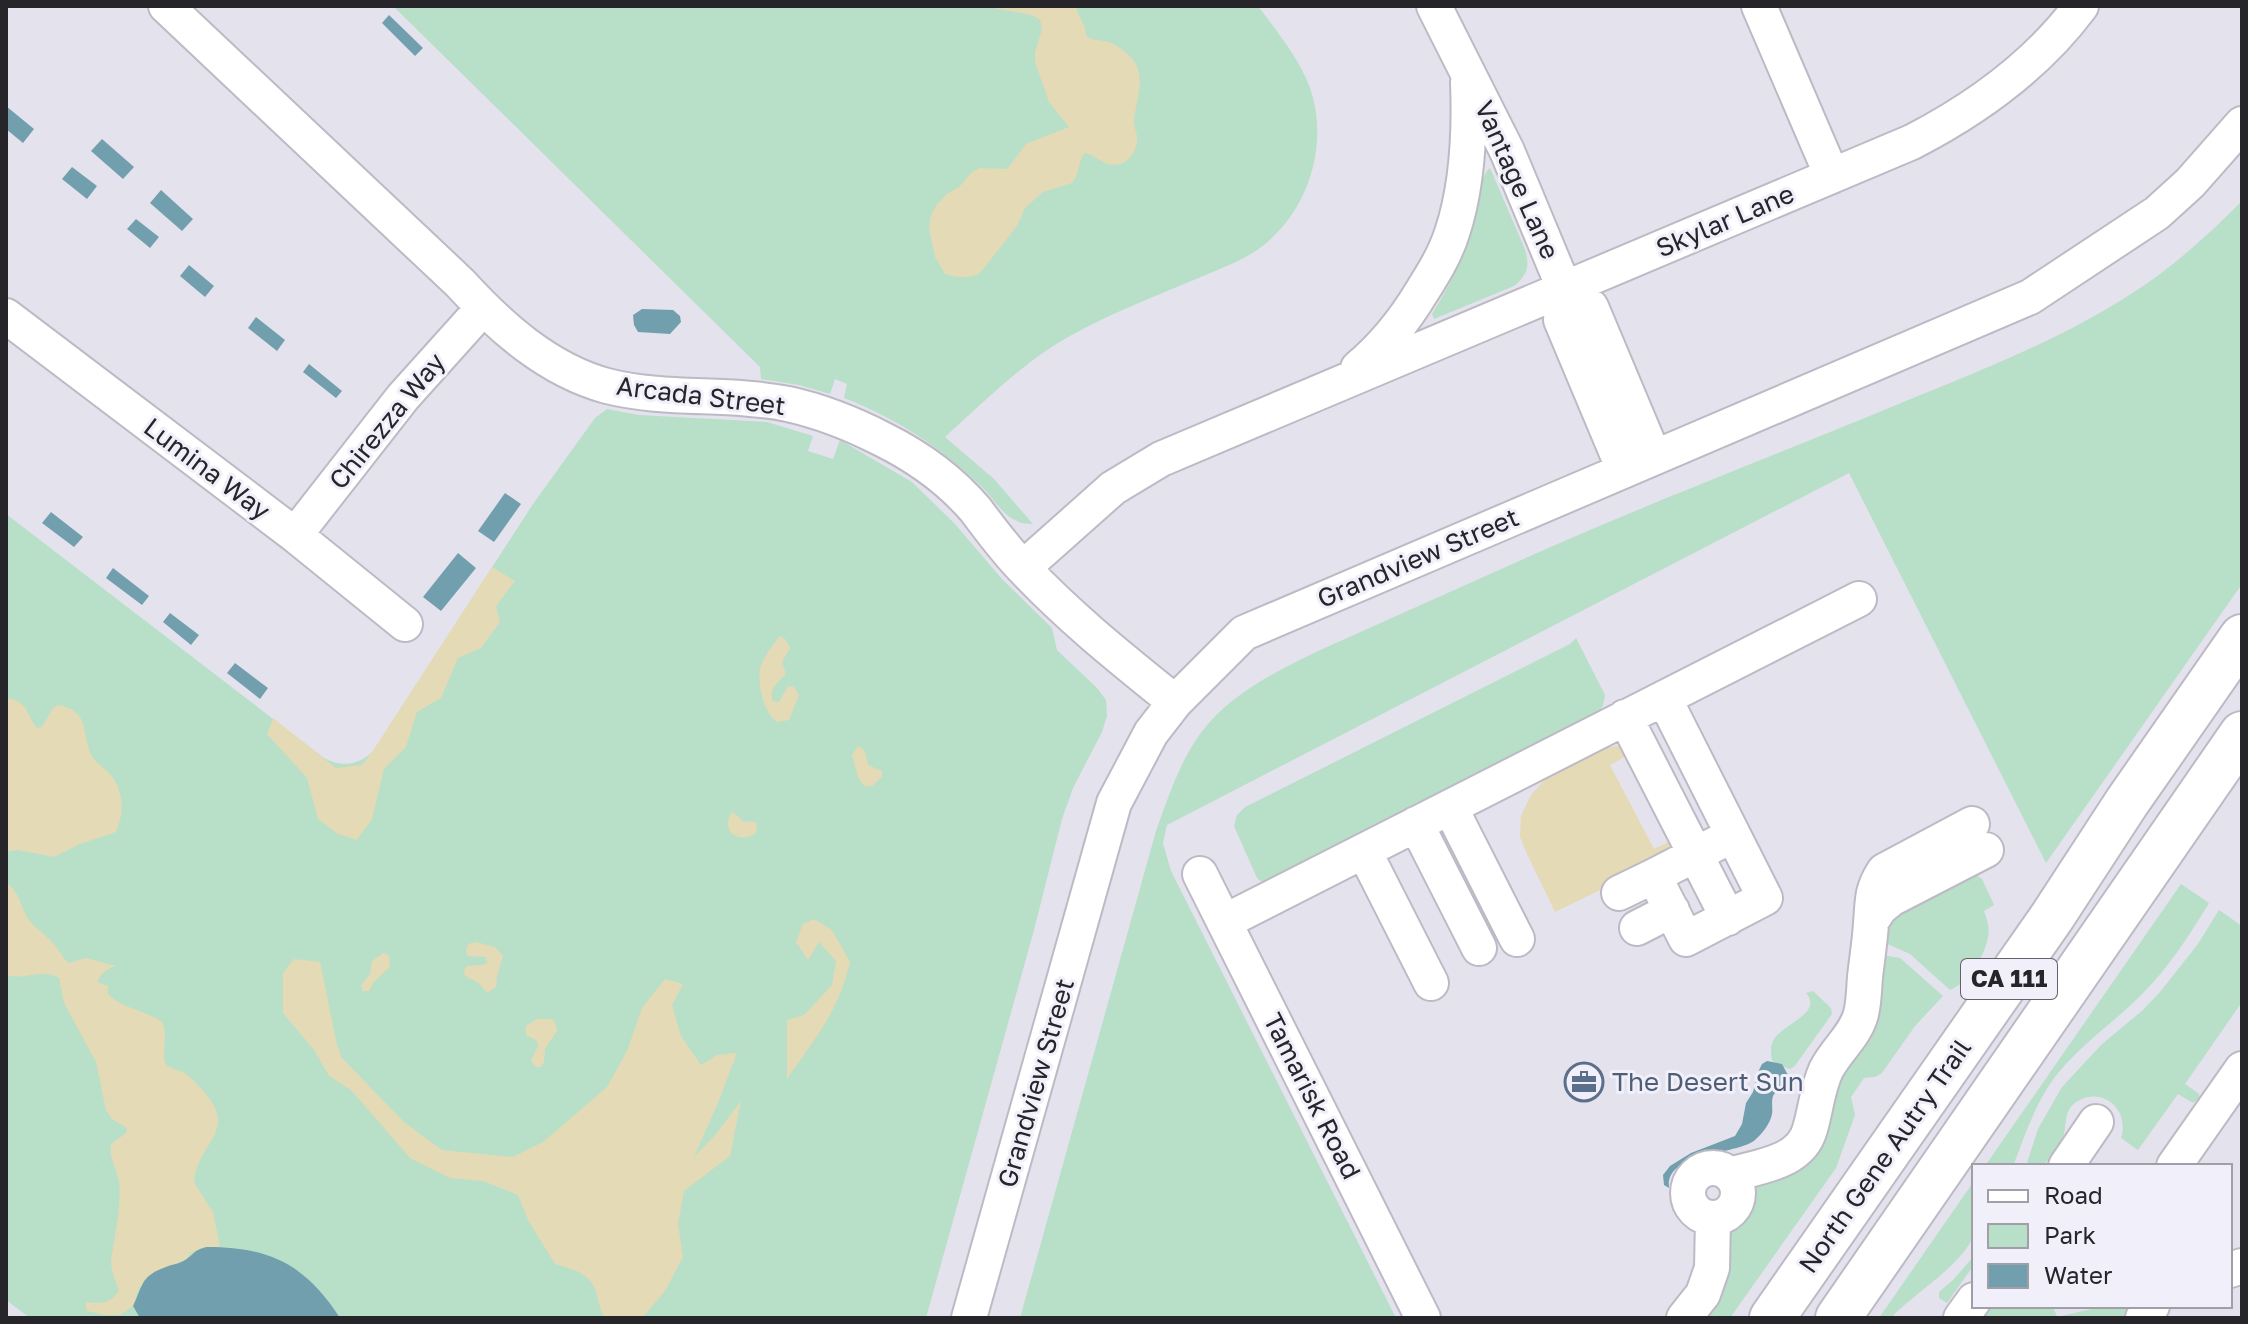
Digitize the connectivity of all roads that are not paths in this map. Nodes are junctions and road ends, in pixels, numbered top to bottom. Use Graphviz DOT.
graph roads {
  1 [pos="166,6"];
  2 [pos="1434,6"];
  3 [pos="1759,6"];
  4 [pos="2081,6"];
  5 [pos="1468,73"];
  6 [pos="2242,124"];
  7 [pos="1832,176"];
  8 [pos="1452,234"];
  9 [pos="1564,288"];
  10 [pos="483,308"];
  11 [pos="6,316"];
  12 [pos="1335,385"];
  13 [pos="1639,464"];
  14 [pos="295,535"];
  15 [pos="1023,568"];
  16 [pos="1859,599"];
  17 [pos="405,624"];
  18 [pos="2242,637"];
  19 [pos="1664,698"];
  20 [pos="1175,702"];
  21 [pos="1625,717"];
  22 [pos="2242,734"];
  23 [pos="1450,807"];
  24 [pos="1416,824"];
  25 [pos="1733,835"];
  26 [pos="1979,837"];
  27 [pos="1364,851"];
  28 [pos="1695,855"];
  29 [pos="1200,874"];
  30 [pos="1665,898"];
  31 [pos="1728,918"];
  32 [pos="1224,922"];
  33 [pos="1517,939"];
  34 [pos="1479,948"];
  35 [pos="1431,983"];
  36 [pos="2242,1069"];
  37 [pos="2096,1122"];
  38 [pos="2067,1164"];
  39 [pos="2175,1164"];
  40 [pos="969,1318"];
  41 [pos="1423,1318"];
  42 [pos="1684,1318"];
  43 [pos="1772,1318"];
  44 [pos="1838,1318"];
  1 -- 10 [label="street, Arcada Street"];
  2 -- 5 [label="street, Vantage Lane"];
  3 -- 7 [label="street"];
  4 -- 7 [label="street, Skylar Lane"];
  5 -- 8 [label="street, Vantage Lane"];
  5 -- 9 [label="street, Vantage Lane"];
  6 -- 13 [label="street, Grandview Street"];
  7 -- 9 [label="street, Skylar Lane"];
  8 -- 12 [label="street, Skylar Lane"];
  9 -- 12 [label="street, Skylar Lane"];
  9 -- 13 [label="street, Vantage Lane"];
  10 -- 14 [label="street, Chirezza Way"];
  10 -- 15 [label="street, Arcada Street"];
  11 -- 14 [label="street, Lumina Way"];
  12 -- 15 [label="street, Skylar Lane"];
  13 -- 20 [label="street, Grandview Street"];
  14 -- 17 [label="street, Lumina Way"];
  15 -- 20 [label="street, Arcada Street"];
  16 -- 19 [label="street"];
  18 -- 43 [label="main road, North Gene Autry Trail / CA 111"];
  19 -- 21 [label="street"];
  19 -- 25 [label="street"];
  20 -- 40 [label="street, Grandview Street"];
  21 -- 23 [label="street"];
  21 -- 28 [label="street"];
  22 -- 44 [label="main road, North Gene Autry Trail / CA 111"];
  23 -- 24 [label="street"];
  23 -- 33 [label="street"];
  24 -- 27 [label="street"];
  24 -- 34 [label="street"];
  25 -- 28 [label="street"];
  25 -- 31 [label="street"];
  26 -- 42 [label="street"];
  27 -- 32 [label="street"];
  27 -- 35 [label="street"];
  28 -- 30 [label="street"];
  28 -- 31 [label="street"];
  29 -- 32 [label="street, Tamarisk Road"];
  30 -- 30 [label="street"];
  30 -- 31 [label="street"];
  32 -- 41 [label="street, Tamarisk Road"];
  36 -- 39 [label="street"];
  37 -- 38 [label="street"];
}
